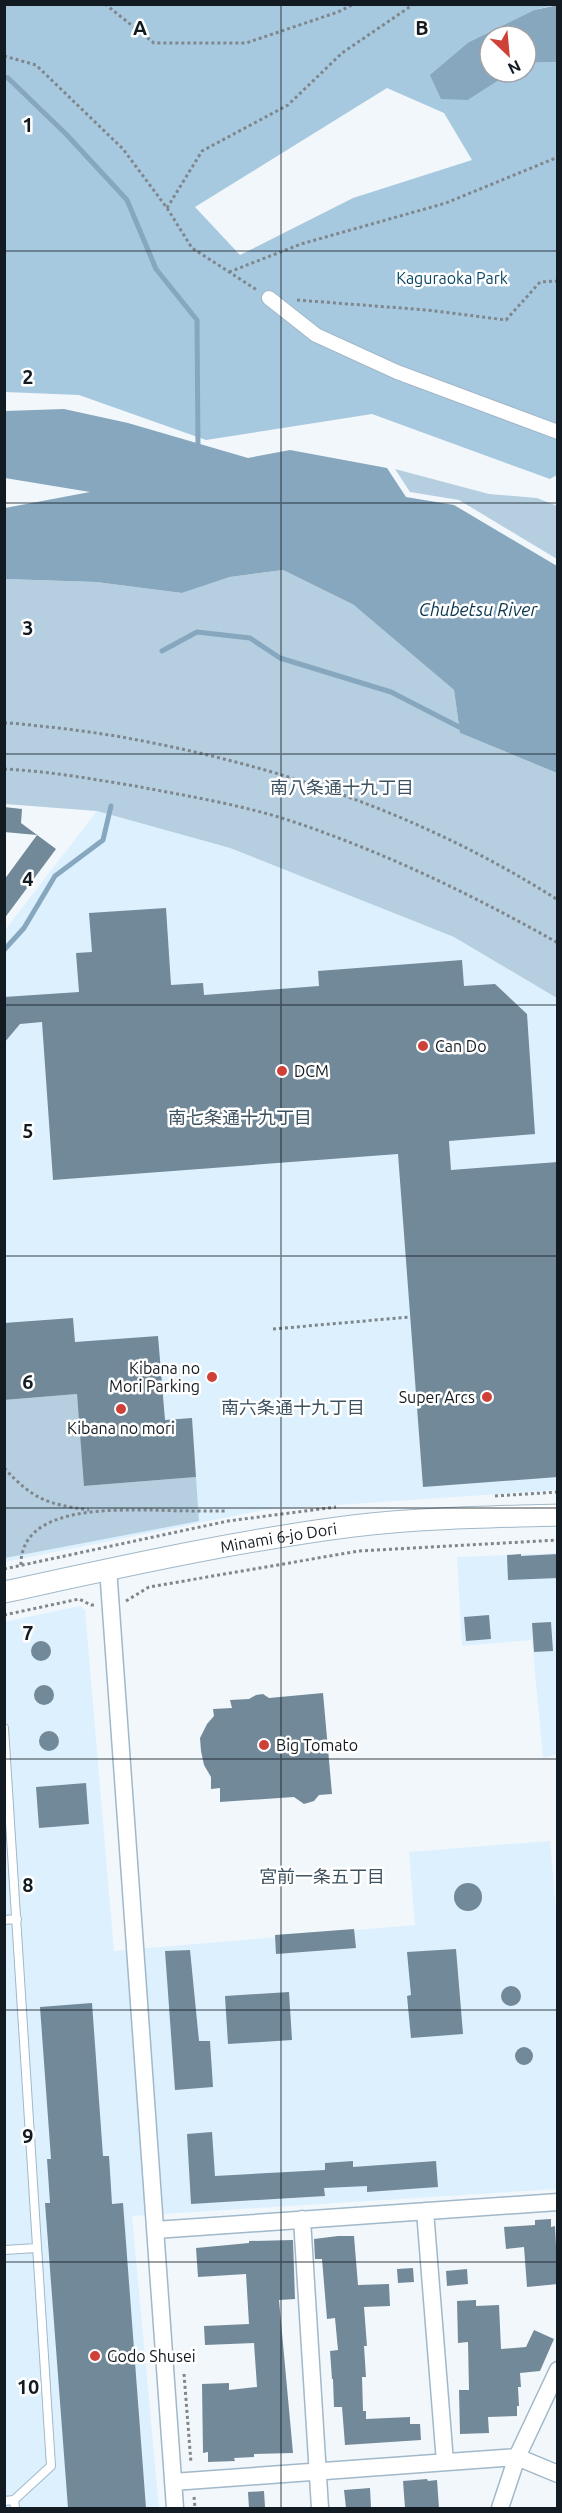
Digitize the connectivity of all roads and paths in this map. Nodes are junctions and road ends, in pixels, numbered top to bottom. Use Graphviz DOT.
graph roads {
  1 [pos="105,4"];
  2 [pos="354,4"];
  3 [pos="414,4"];
  4 [pos="4,56"];
  5 [pos="558,157"];
  6 [pos="167,208"];
  7 [pos="229,272"];
  8 [pos="558,281"];
  9 [pos="269,298"];
  10 [pos="558,432"];
  11 [pos="4,723"];
  12 [pos="4,769"];
  13 [pos="558,900"];
  14 [pos="558,943"];
  15 [pos="410,1317"];
  16 [pos="273,1329"];
  17 [pos="4,1468"];
  18 [pos="94,1510"];
  19 [pos="227,1511"];
  20 [pos="558,1515"];
  21 [pos="558,1540"];
  22 [pos="108,1568"];
  23 [pos="13,1590"];
  24 [pos="110,1602"];
  25 [pos="4,1615"];
  26 [pos="4,1728"];
  27 [pos="16,1919"];
  28 [pos="4,1920"];
  29 [pos="558,2202"];
  30 [pos="425,2211"];
  31 [pos="302,2219"];
  32 [pos="155,2230"];
  33 [pos="37,2248"];
  34 [pos="4,2250"];
  35 [pos="558,2370"];
  36 [pos="518,2457"];
  37 [pos="445,2462"];
  38 [pos="317,2470"];
  39 [pos="558,2474"];
  40 [pos="173,2482"];
  41 [pos="4,2501"];
  42 [pos="15,2504"];
  43 [pos="175,2508"];
  44 [pos="320,2508"];
  45 [pos="500,2508"];
  1 -- 2 [label="path"];
  3 -- 6 [label="path"];
  4 -- 6 [label="path"];
  5 -- 7 [label="path"];
  6 -- 7 [label="path"];
  7 -- 9 [label="path"];
  8 -- 9 [label="path"];
  9 -- 10 [label="street"];
  11 -- 13 [label="path"];
  12 -- 14 [label="path"];
  15 -- 16 [label="path"];
  17 -- 18 [label="path"];
  18 -- 19 [label="path"];
  18 -- 23 [label="path"];
  20 -- 22 [label="street, Minami 6-jo Dori"];
  21 -- 24 [label="path"];
  22 -- 23 [label="street, Minami 6-jo Dori"];
  22 -- 24 [label="street"];
  24 -- 25 [label="path"];
  24 -- 32 [label="street"];
  26 -- 27 [label="lane"];
  27 -- 28 [label="lane"];
  27 -- 33 [label="lane"];
  29 -- 30 [label="street"];
  30 -- 31 [label="street"];
  30 -- 37 [label="street"];
  31 -- 32 [label="street"];
  31 -- 38 [label="street"];
  32 -- 40 [label="street"];
  33 -- 34 [label="lane"];
  33 -- 42 [label="lane"];
  35 -- 36 [label="street"];
  36 -- 37 [label="street"];
  36 -- 39 [label="street"];
  36 -- 45 [label="street"];
  37 -- 38 [label="street"];
  38 -- 40 [label="street"];
  38 -- 44 [label="street"];
  40 -- 43 [label="street"];
  41 -- 42 [label="lane"];
}
